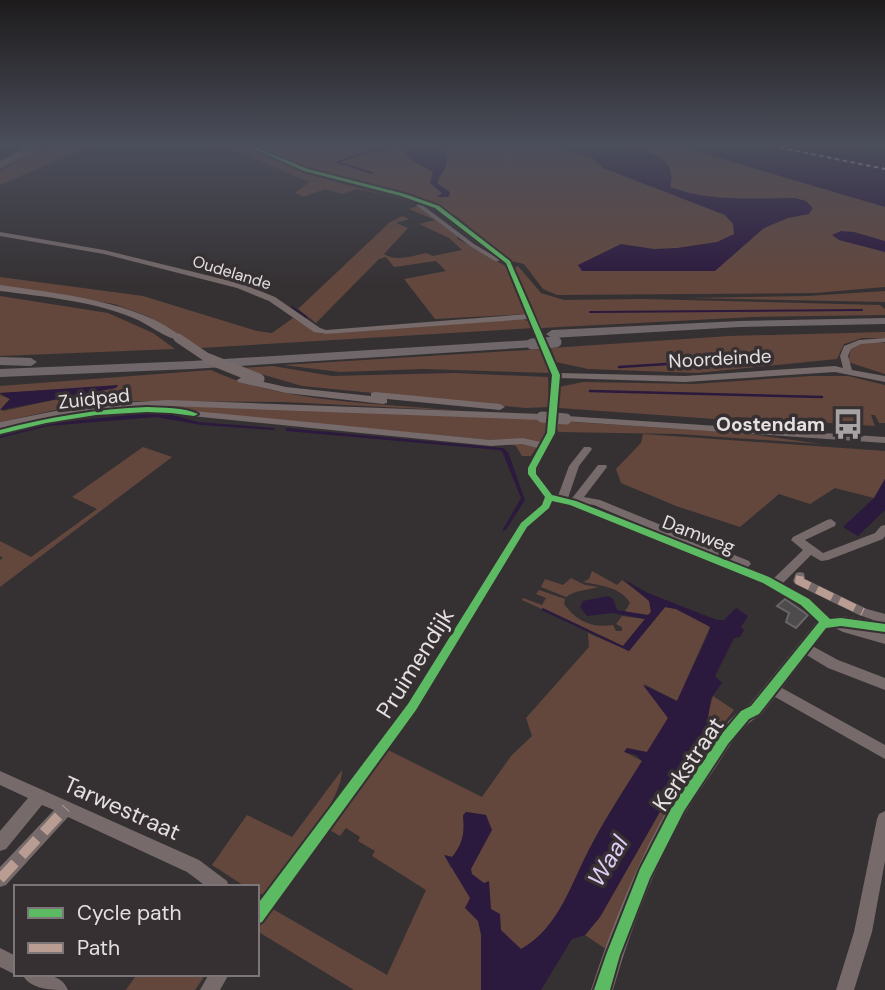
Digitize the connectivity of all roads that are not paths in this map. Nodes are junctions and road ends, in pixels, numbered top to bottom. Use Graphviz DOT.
graph roads {
  1 [pos="377,192"];
  2 [pos="389,192"];
  3 [pos="419,205"];
  4 [pos="454,218"];
  5 [pos="0,234"];
  6 [pos="511,266"];
  7 [pos="0,288"];
  8 [pos="0,295"];
  9 [pos="533,316"];
  10 [pos="885,321"];
  11 [pos="885,327"];
  12 [pos="533,336"];
  13 [pos="172,339"];
  14 [pos="885,340"];
  15 [pos="552,342"];
  16 [pos="281,360"];
  17 [pos="0,362"];
  18 [pos="848,370"];
  19 [pos="0,373"];
  20 [pos="556,375"];
  21 [pos="885,379"];
  22 [pos="242,380"];
  23 [pos="0,382"];
  24 [pos="554,408"];
  25 [pos="542,413"];
  26 [pos="194,414"];
  27 [pos="566,415"];
  28 [pos="554,422"];
  29 [pos="0,425"];
  30 [pos="885,432"];
  31 [pos="885,440"];
  32 [pos="544,446"];
  33 [pos="587,449"];
  34 [pos="602,467"];
  35 [pos="565,500"];
  36 [pos="831,523"];
  37 [pos="885,529"];
  38 [pos="809,550"];
  39 [pos="751,566"];
  40 [pos="800,576"];
  41 [pos="775,584"];
  42 [pos="885,619"];
  43 [pos="830,622"];
  44 [pos="885,628"];
  45 [pos="885,639"];
  46 [pos="805,648"];
  47 [pos="885,684"];
  48 [pos="773,689"];
  49 [pos="885,752"];
  50 [pos="0,778"];
  51 [pos="40,796"];
  52 [pos="66,808"];
  53 [pos="885,819"];
  54 [pos="0,843"];
  55 [pos="0,879"];
  56 [pos="218,885"];
  57 [pos="259,911"];
  58 [pos="34,976"];
  59 [pos="59,990"];
  60 [pos="602,990"];
  61 [pos="845,990"];
  1 -- 3 [label="street"];
  2 -- 4 [label="street"];
  3 -- 4 [label="street"];
  3 -- 6 [label="street"];
  4 -- 6 [label="street"];
  5 -- 9 [label="street, Oudelande"];
  6 -- 9 [label="street"];
  7 -- 13 [label="main road"];
  8 -- 13 [label="main road"];
  9 -- 12 [label="street"];
  10 -- 15 [label="highway"];
  11 -- 15 [label="highway"];
  12 -- 15 [label="highway, bridge"];
  12 -- 16 [label="highway"];
  12 -- 17 [label="highway"];
  13 -- 22 [label="main road"];
  13 -- 25 [label="main road, bridge"];
  14 -- 18 [label="street"];
  15 -- 20 [label="street"];
  16 -- 19 [label="highway"];
  16 -- 23 [label="highway"];
  18 -- 20 [label="street, Noordeinde"];
  18 -- 21 [label="street, Noordeinde"];
  20 -- 24 [label="street"];
  22 -- 25 [label="main road"];
  25 -- 27 [label="main road, bridge"];
  25 -- 29 [label="main road"];
  26 -- 32 [label="street"];
  27 -- 30 [label="main road"];
  27 -- 31 [label="main road"];
  28 -- 32 [label="street"];
  32 -- 35 [label="street"];
  33 -- 35 [label="street"];
  34 -- 35 [label="street, Pruimendijk"];
  35 -- 39 [label="street"];
  35 -- 41 [label="street, Damweg"];
  35 -- 57 [label="street, Pruimendijk"];
  36 -- 38 [label="street"];
  37 -- 38 [label="street"];
  38 -- 41 [label="street"];
  40 -- 42 [label="street"];
  41 -- 43 [label="street, Damweg"];
  43 -- 44 [label="main road"];
  43 -- 45 [label="street"];
  43 -- 46 [label="main road, Kerkstraat"];
  46 -- 47 [label="street"];
  46 -- 48 [label="main road, Kerkstraat"];
  48 -- 49 [label="street"];
  48 -- 60 [label="main road, Kerkstraat"];
  50 -- 51 [label="street, Tarwestraat"];
  51 -- 52 [label="street, Tarwestraat"];
  51 -- 54 [label="street"];
  52 -- 55 [label="street"];
  52 -- 56 [label="street, Tarwestraat"];
  53 -- 61 [label="street"];
  58 -- 59 [label="street"];
}
